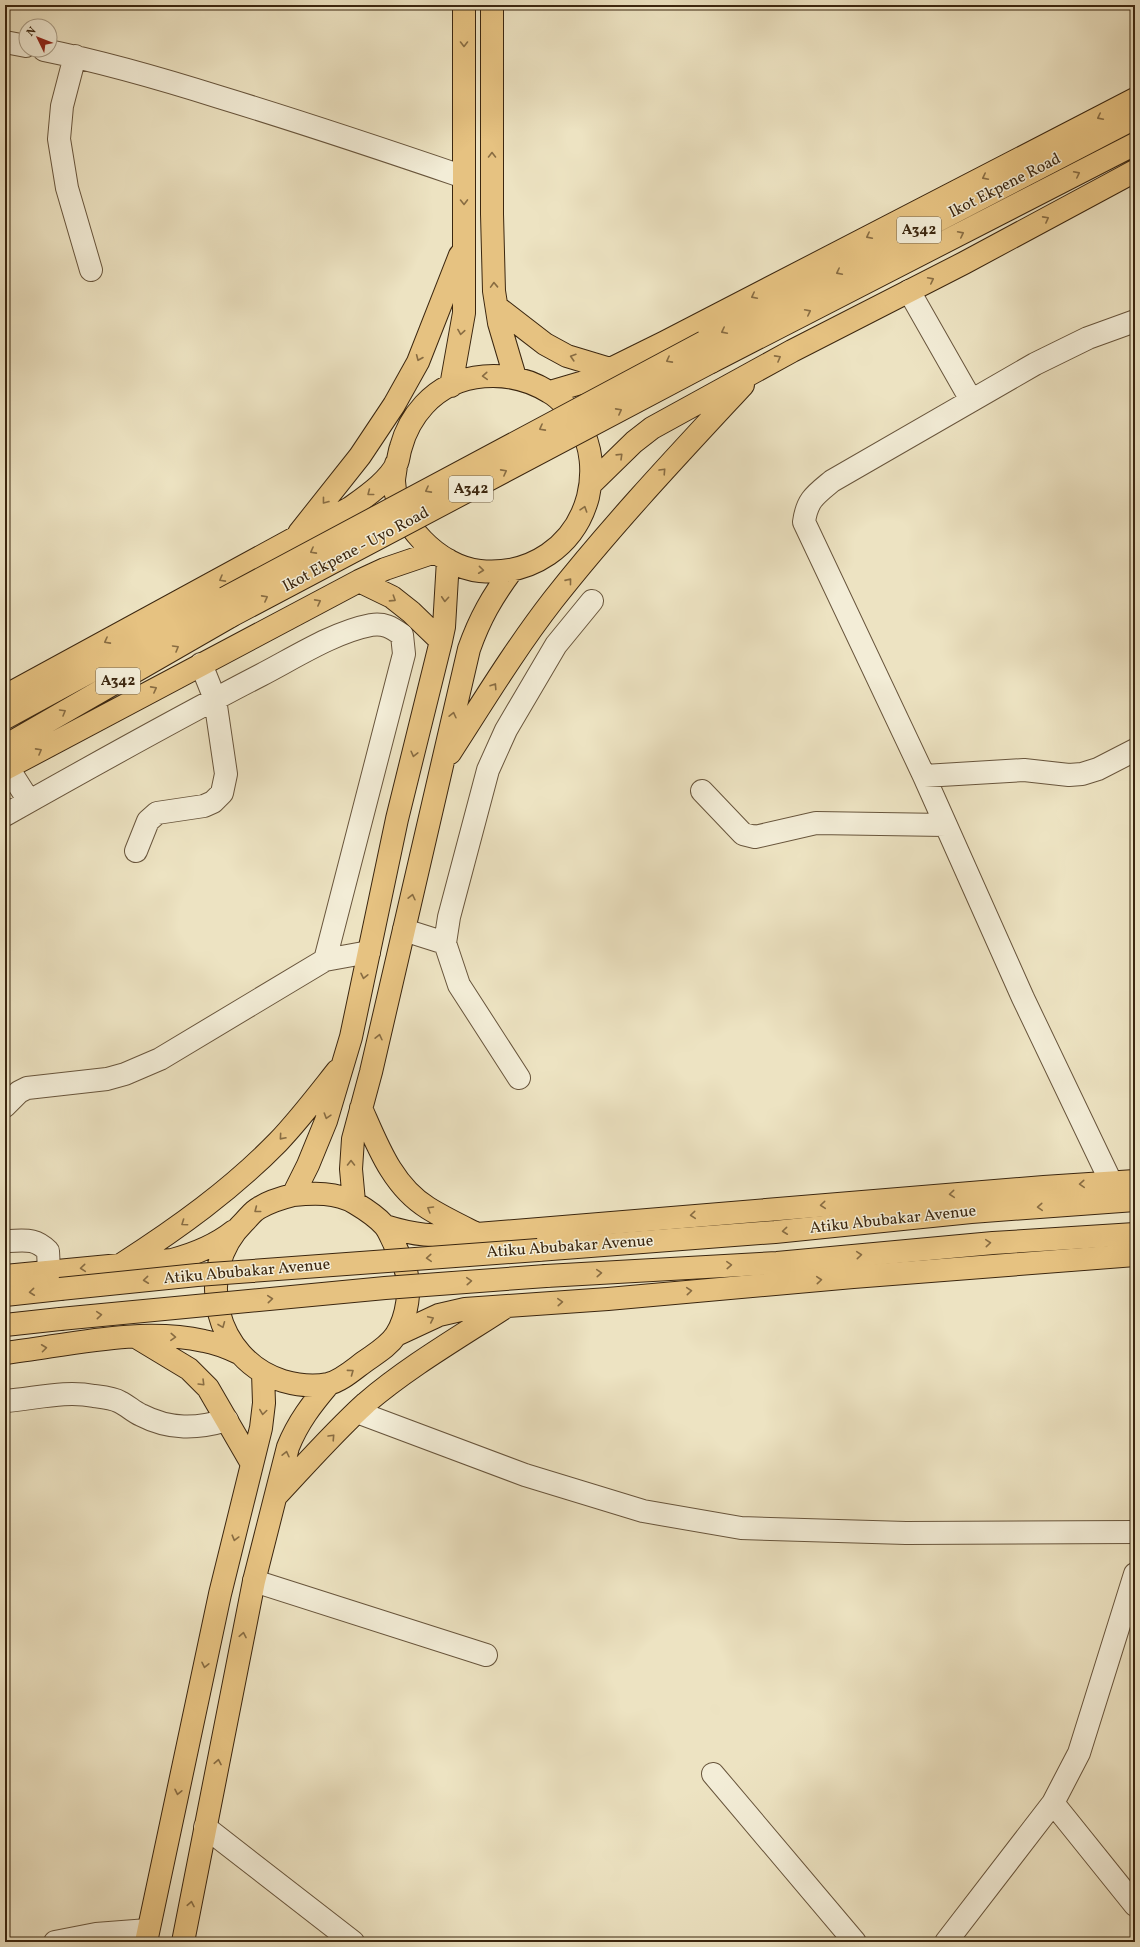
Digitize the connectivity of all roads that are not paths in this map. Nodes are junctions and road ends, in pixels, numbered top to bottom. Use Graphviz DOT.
graph roads {
  1 [pos="464,5"];
  2 [pos="492,5"];
  3 [pos="5,42"];
  4 [pos="18,44"];
  5 [pos="58,53"];
  6 [pos="75,56"];
  7 [pos="1135,99"];
  8 [pos="1135,118"];
  9 [pos="1135,144"];
  10 [pos="1135,171"];
  11 [pos="464,177"];
  12 [pos="464,243"];
  13 [pos="91,270"];
  14 [pos="909,291"];
  15 [pos="497,307"];
  16 [pos="1135,321"];
  17 [pos="704,342"];
  18 [pos="711,362"];
  19 [pos="610,369"];
  20 [pos="756,370"];
  21 [pos="515,377"];
  22 [pos="451,386"];
  23 [pos="550,392"];
  24 [pos="971,400"];
  25 [pos="396,464"];
  26 [pos="592,483"];
  27 [pos="294,539"];
  28 [pos="442,556"];
  29 [pos="512,570"];
  30 [pos="359,581"];
  31 [pos="592,601"];
  32 [pos="228,607"];
  33 [pos="441,641"];
  34 [pos="201,664"];
  35 [pos="5,696"];
  36 [pos="215,699"];
  37 [pos="5,718"];
  38 [pos="5,746"];
  39 [pos="1135,750"];
  40 [pos="441,766"];
  41 [pos="7,768"];
  42 [pos="924,776"];
  43 [pos="702,791"];
  44 [pos="29,801"];
  45 [pos="5,815"];
  46 [pos="945,825"];
  47 [pos="136,851"];
  48 [pos="404,930"];
  49 [pos="445,943"];
  50 [pos="369,952"];
  51 [pos="325,960"];
  52 [pos="342,1064"];
  53 [pos="520,1078"];
  54 [pos="5,1106"];
  55 [pos="361,1108"];
  56 [pos="1135,1181"];
  57 [pos="1111,1182"];
  58 [pos="293,1195"];
  59 [pos="1135,1200"];
  60 [pos="354,1202"];
  61 [pos="385,1226"];
  62 [pos="238,1227"];
  63 [pos="477,1234"];
  64 [pos="1135,1234"];
  65 [pos="5,1241"];
  66 [pos="1135,1255"];
  67 [pos="122,1264"];
  68 [pos="5,1276"];
  69 [pos="54,1280"];
  70 [pos="5,1295"];
  71 [pos="507,1306"];
  72 [pos="5,1325"];
  73 [pos="396,1335"];
  74 [pos="136,1337"];
  75 [pos="5,1353"];
  76 [pos="239,1353"];
  77 [pos="262,1373"];
  78 [pos="329,1384"];
  79 [pos="5,1401"];
  80 [pos="357,1412"];
  81 [pos="227,1420"];
  82 [pos="252,1464"];
  83 [pos="276,1496"];
  84 [pos="1132,1528"];
  85 [pos="1135,1574"];
  86 [pos="254,1581"];
  87 [pos="486,1654"];
  88 [pos="713,1774"];
  89 [pos="1053,1803"];
  90 [pos="205,1827"];
  91 [pos="1135,1905"];
  92 [pos="147,1936"];
  93 [pos="55,1942"];
  94 [pos="184,1942"];
  95 [pos="353,1942"];
  96 [pos="855,1942"];
  97 [pos="946,1942"];
  1 -- 11 [label="main road, one-way"];
  15 -- 2 [label="main road, one-way"];
  3 -- 4 [label="street"];
  5 -- 6 [label="street"];
  6 -- 11 [label="street"];
  6 -- 13 [label="street"];
  7 -- 19 [label="main road, one-way"];
  8 -- 17 [label="main road, Ikot Ekpene Road / A342, one-way"];
  18 -- 9 [label="main road, Ikot Ekpene Road / A342, one-way"];
  14 -- 10 [label="main road, one-way"];
  11 -- 12 [label="main road, one-way"];
  12 -- 22 [label="main road, one-way"];
  12 -- 27 [label="main road, one-way"];
  20 -- 14 [label="main road, one-way"];
  14 -- 24 [label="street"];
  19 -- 15 [label="main road, one-way"];
  15 -- 21 [label="main road"];
  16 -- 24 [label="street"];
  17 -- 32 [label="main road, Ikot Ekpene - Uyo Road / A342, one-way, bridge"];
  32 -- 18 [label="main road, Ikot Ekpene - Uyo Road / A342, one-way, bridge"];
  19 -- 23 [label="main road"];
  26 -- 20 [label="main road, one-way"];
  40 -- 20 [label="main road, one-way"];
  21 -- 22 [label="main road, one-way"];
  21 -- 23 [label="main road"];
  22 -- 25 [label="main road"];
  23 -- 26 [label="main road"];
  24 -- 42 [label="street"];
  25 -- 27 [label="main road, one-way"];
  25 -- 28 [label="main road"];
  29 -- 26 [label="main road, one-way"];
  27 -- 35 [label="main road, one-way"];
  28 -- 29 [label="main road, one-way"];
  28 -- 30 [label="main road"];
  28 -- 33 [label="main road, one-way"];
  40 -- 29 [label="main road, one-way"];
  30 -- 33 [label="main road, one-way"];
  34 -- 30 [label="main road, one-way"];
  31 -- 49 [label="street"];
  32 -- 37 [label="main road, Ikot Ekpene - Uyo Road / A342"];
  38 -- 32 [label="main road, Ikot Ekpene - Uyo Road / A342, one-way"];
  33 -- 50 [label="main road, one-way"];
  34 -- 36 [label="street"];
  41 -- 34 [label="main road, one-way"];
  36 -- 44 [label="street"];
  36 -- 47 [label="street"];
  36 -- 51 [label="street"];
  39 -- 42 [label="street"];
  48 -- 40 [label="main road, one-way"];
  41 -- 44 [label="street"];
  42 -- 46 [label="street"];
  43 -- 46 [label="street"];
  44 -- 45 [label="street"];
  46 -- 57 [label="street"];
  48 -- 49 [label="street"];
  55 -- 48 [label="main road, one-way"];
  49 -- 53 [label="street"];
  50 -- 51 [label="street"];
  50 -- 52 [label="main road, one-way"];
  51 -- 54 [label="street"];
  52 -- 58 [label="main road, one-way"];
  52 -- 67 [label="main road, one-way"];
  60 -- 55 [label="main road, one-way"];
  63 -- 55 [label="main road, one-way"];
  56 -- 57 [label="main road"];
  57 -- 63 [label="main road, one-way"];
  58 -- 60 [label="main road"];
  58 -- 62 [label="main road, one-way"];
  59 -- 69 [label="main road, Atiku Abubakar Avenue, one-way, bridge"];
  60 -- 61 [label="main road"];
  61 -- 63 [label="main road"];
  61 -- 73 [label="main road"];
  62 -- 67 [label="main road"];
  62 -- 76 [label="main road, one-way"];
  72 -- 64 [label="main road, Atiku Abubakar Avenue, one-way, bridge"];
  65 -- 69 [label="street"];
  71 -- 66 [label="main road, one-way"];
  67 -- 69 [label="main road, one-way"];
  68 -- 69 [label="main road"];
  69 -- 70 [label="main road, Atiku Abubakar Avenue, one-way"];
  73 -- 71 [label="main road, one-way"];
  71 -- 80 [label="main road"];
  78 -- 73 [label="main road, one-way"];
  75 -- 74 [label="main road, one-way"];
  74 -- 76 [label="main road, one-way"];
  74 -- 81 [label="main road, one-way"];
  76 -- 77 [label="main road"];
  77 -- 78 [label="main road"];
  77 -- 82 [label="main road, one-way"];
  83 -- 78 [label="main road, one-way"];
  79 -- 81 [label="street"];
  83 -- 80 [label="main road, one-way"];
  80 -- 84 [label="street"];
  81 -- 82 [label="main road"];
  82 -- 92 [label="main road, one-way"];
  83 -- 86 [label="main road"];
  85 -- 89 [label="street"];
  86 -- 87 [label="street"];
  90 -- 86 [label="main road, one-way"];
  88 -- 96 [label="street"];
  89 -- 91 [label="street"];
  89 -- 97 [label="street"];
  94 -- 90 [label="main road, one-way"];
  90 -- 95 [label="street"];
  92 -- 93 [label="street"];
}
